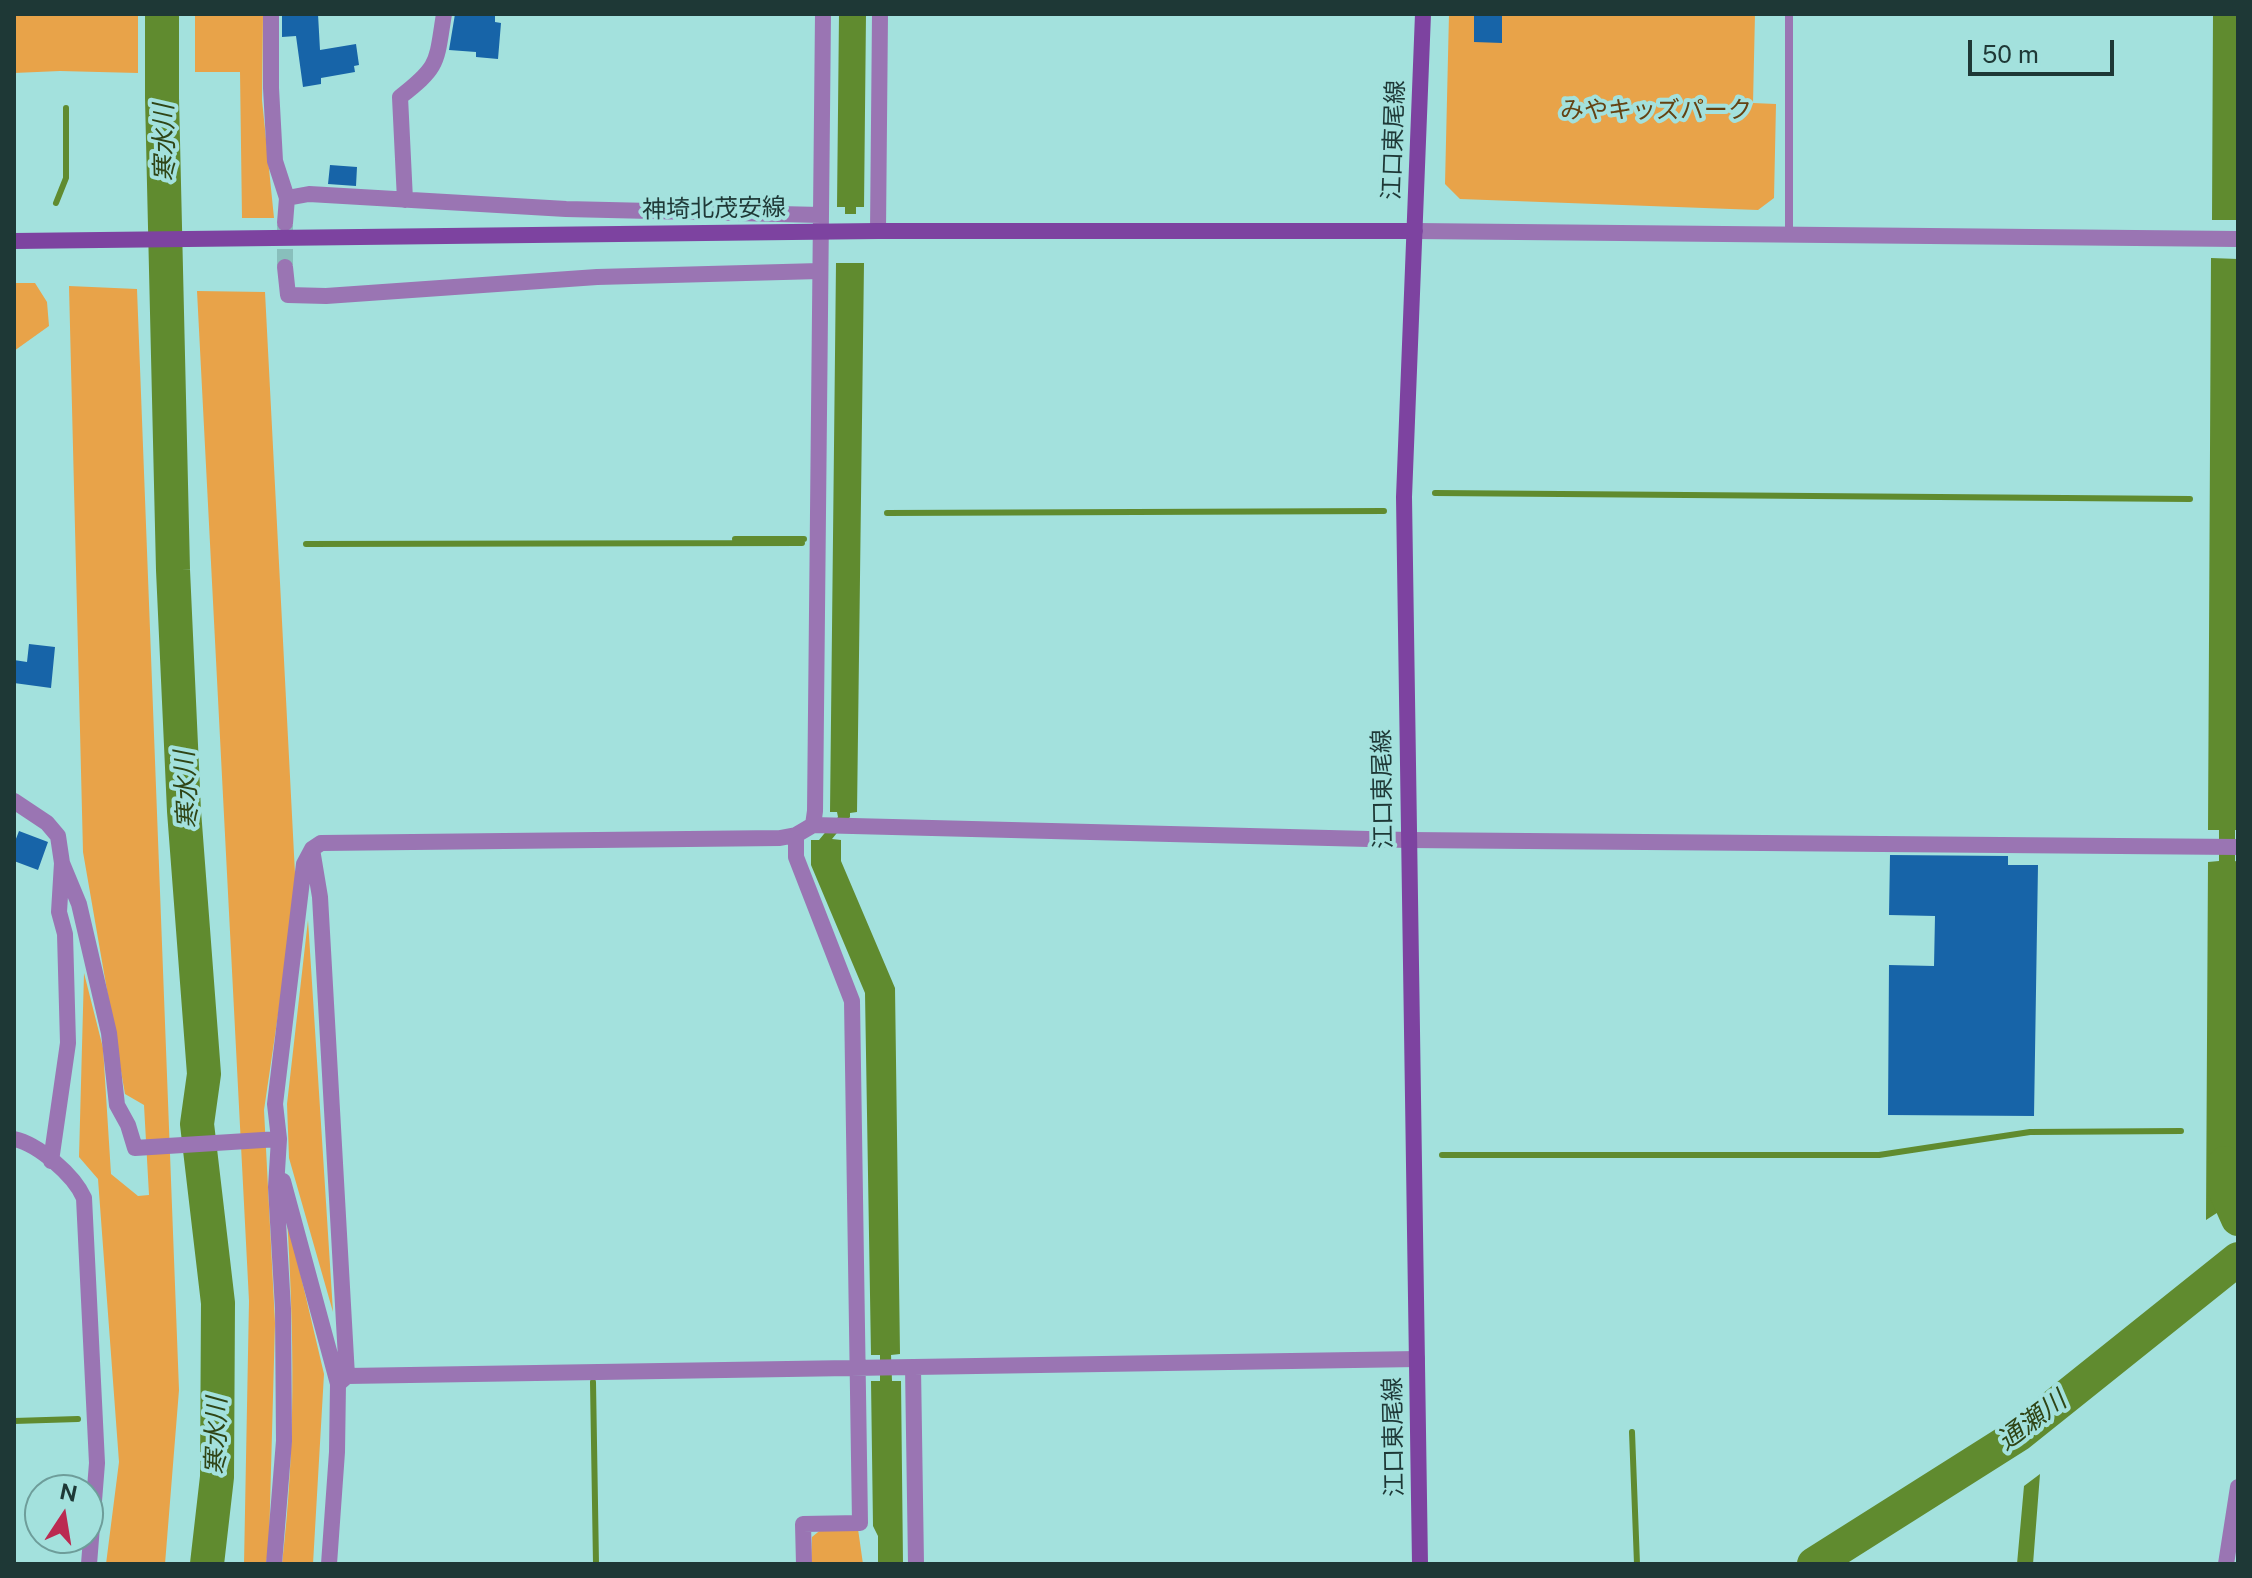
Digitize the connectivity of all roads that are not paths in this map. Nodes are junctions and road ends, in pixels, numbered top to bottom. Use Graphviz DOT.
graph roads {
  1 [pos="271,14"];
  2 [pos="444,14"];
  3 [pos="823,14"];
  4 [pos="880,14"];
  5 [pos="1423,14"];
  6 [pos="1789,14"];
  7 [pos="287,198"];
  8 [pos="405,200"];
  9 [pos="285,223"];
  10 [pos="821,224"];
  11 [pos="878,231"];
  12 [pos="1415,231"];
  13 [pos="1789,235"];
  14 [pos="2238,239"];
  15 [pos="14,241"];
  16 [pos="285,267"];
  17 [pos="820,271"];
  18 [pos="14,801"];
  19 [pos="820,825"];
  20 [pos="796,835"];
  21 [pos="1408,840"];
  22 [pos="2238,847"];
  23 [pos="312,849"];
  24 [pos="62,863"];
  25 [pos="14,1139"];
  26 [pos="273,1140"];
  27 [pos="51,1161"];
  28 [pos="278,1162"];
  29 [pos="1417,1359"];
  30 [pos="913,1367"];
  31 [pos="858,1368"];
  32 [pos="342,1380"];
  33 [pos="2238,1487"];
  34 [pos="89,1564"];
  35 [pos="274,1564"];
  36 [pos="329,1564"];
  37 [pos="804,1564"];
  38 [pos="916,1564"];
  39 [pos="1420,1564"];
  40 [pos="2226,1564"];
  1 -- 7 [label="street"];
  2 -- 8 [label="street"];
  3 -- 10 [label="street"];
  4 -- 11 [label="street"];
  5 -- 12 [label="main road, 江口東尾線"];
  6 -- 13 [label="lane"];
  7 -- 8 [label="street"];
  7 -- 9 [label="street"];
  8 -- 10 [label="street"];
  10 -- 11 [label="main road, 神埼北茂安線"];
  10 -- 15 [label="main road, 神埼北茂安線"];
  10 -- 17 [label="street"];
  11 -- 12 [label="main road, 神埼北茂安線"];
  12 -- 13 [label="street"];
  12 -- 21 [label="main road, 江口東尾線"];
  13 -- 14 [label="street"];
  16 -- 17 [label="street"];
  17 -- 19 [label="street"];
  18 -- 24 [label="street"];
  19 -- 20 [label="street"];
  19 -- 21 [label="street"];
  20 -- 23 [label="street"];
  20 -- 31 [label="street"];
  21 -- 22 [label="street"];
  21 -- 29 [label="main road, 江口東尾線"];
  23 -- 26 [label="street"];
  23 -- 32 [label="street"];
  24 -- 26 [label="street"];
  24 -- 27 [label="street"];
  25 -- 27 [label="street"];
  26 -- 28 [label="street"];
  27 -- 34 [label="street"];
  28 -- 32 [label="street"];
  28 -- 35 [label="street"];
  29 -- 30 [label="street"];
  29 -- 39 [label="main road, 江口東尾線"];
  30 -- 31 [label="street"];
  30 -- 38 [label="street"];
  31 -- 32 [label="street"];
  31 -- 37 [label="street"];
  32 -- 36 [label="street"];
  33 -- 40 [label="street"];
}
